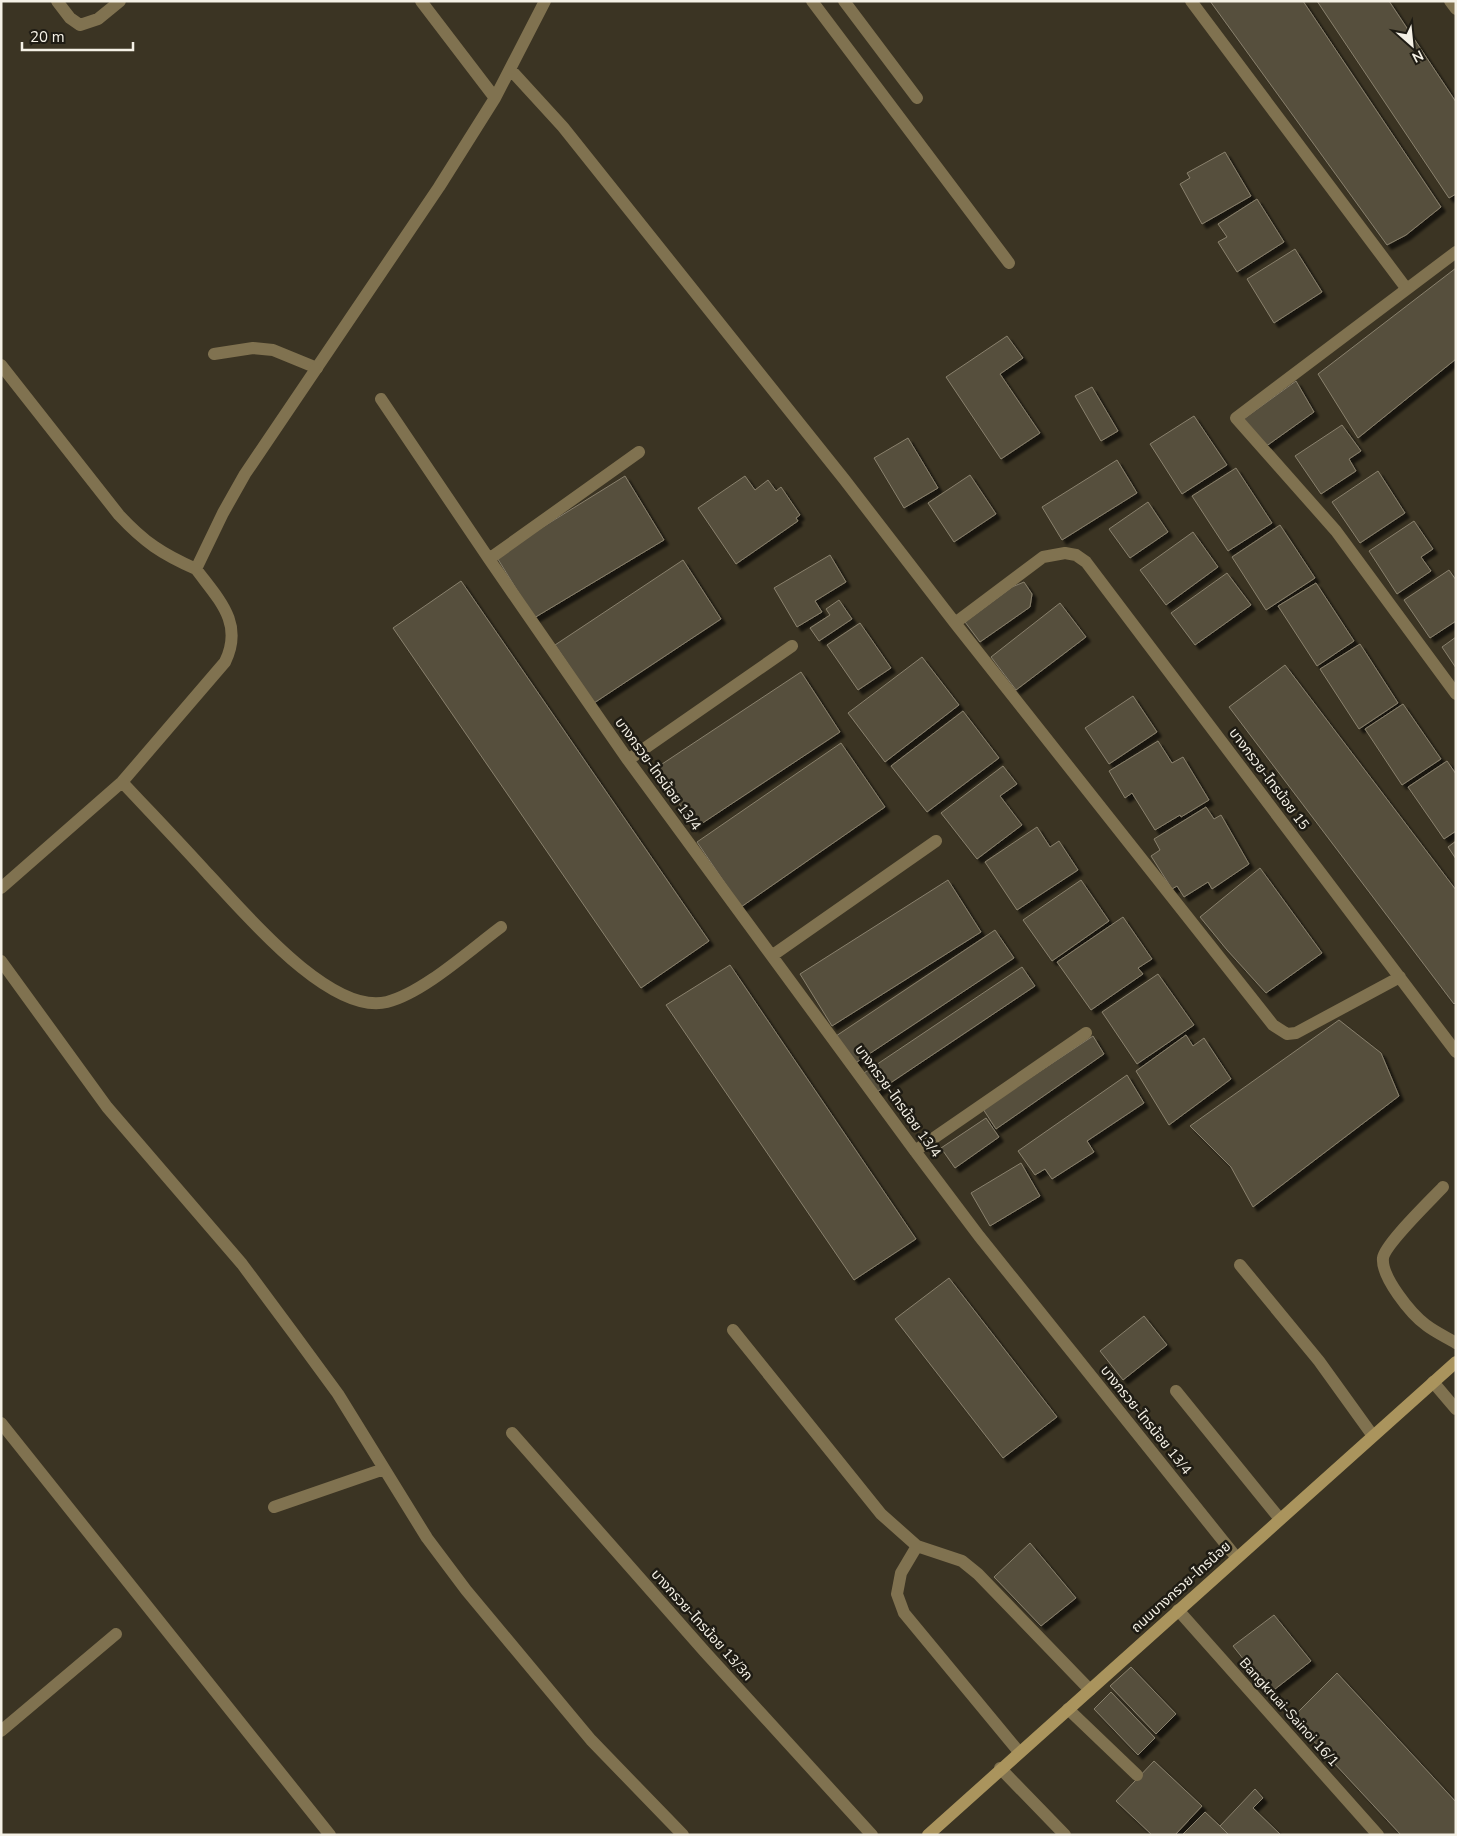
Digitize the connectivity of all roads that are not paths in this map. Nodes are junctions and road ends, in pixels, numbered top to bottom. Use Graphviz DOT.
graph roads {
  1 [pos="57,1"];
  2 [pos="120,1"];
  3 [pos="421,1"];
  4 [pos="545,1"];
  5 [pos="812,1"];
  6 [pos="844,1"];
  7 [pos="1191,1"];
  8 [pos="1450,1"];
  9 [pos="1456,10"];
  10 [pos="510,69"];
  11 [pos="495,98"];
  12 [pos="917,98"];
  13 [pos="1456,252"];
  14 [pos="1008,263"];
  15 [pos="1406,288"];
  16 [pos="214,354"];
  17 [pos="1,365"];
  18 [pos="317,368"];
  19 [pos="381,399"];
  20 [pos="639,452"];
  21 [pos="488,559"];
  22 [pos="196,569"];
  23 [pos="955,623"];
  24 [pos="792,646"];
  25 [pos="1456,694"];
  26 [pos="628,760"];
  27 [pos="122,782"];
  28 [pos="936,841"];
  29 [pos="1,888"];
  30 [pos="501,927"];
  31 [pos="774,956"];
  32 [pos="1,961"];
  33 [pos="1400,977"];
  34 [pos="1086,1033"];
  35 [pos="1456,1052"];
  36 [pos="915,1151"];
  37 [pos="1443,1187"];
  38 [pos="1240,1265"];
  39 [pos="733,1330"];
  40 [pos="1456,1343"];
  41 [pos="1456,1362"];
  42 [pos="1433,1382"];
  43 [pos="1176,1391"];
  44 [pos="1456,1409"];
  45 [pos="1,1423"];
  46 [pos="512,1434"];
  47 [pos="1373,1436"];
  48 [pos="384,1469"];
  49 [pos="274,1507"];
  50 [pos="1280,1519"];
  51 [pos="917,1546"];
  52 [pos="1236,1557"];
  53 [pos="1178,1610"];
  54 [pos="116,1634"];
  55 [pos="1090,1690"];
  56 [pos="1068,1708"];
  57 [pos="1,1731"];
  58 [pos="1019,1752"];
  59 [pos="1000,1768"];
  60 [pos="1137,1775"];
  61 [pos="330,1835"];
  62 [pos="683,1835"];
  63 [pos="872,1835"];
  64 [pos="928,1835"];
  65 [pos="1065,1835"];
  66 [pos="1378,1835"];
  1 -- 2 [label="street"];
  3 -- 11 [label="street"];
  4 -- 10 [label="street"];
  5 -- 14 [label="street"];
  6 -- 12 [label="street"];
  7 -- 15 [label="street"];
  8 -- 9 [label="street"];
  10 -- 11 [label="street"];
  10 -- 23 [label="street"];
  11 -- 18 [label="street"];
  13 -- 15 [label="street"];
  15 -- 25 [label="street"];
  16 -- 18 [label="street"];
  17 -- 22 [label="street"];
  18 -- 22 [label="street"];
  19 -- 21 [label="street, บางกรวย-ไทรน้อย 13/4"];
  20 -- 21 [label="street"];
  21 -- 26 [label="street, บางกรวย-ไทรน้อย 13/4"];
  22 -- 27 [label="street"];
  23 -- 33 [label="street"];
  23 -- 33 [label="street, บางกรวย-ไทรน้อย 15"];
  24 -- 26 [label="street"];
  26 -- 31 [label="street, บางกรวย-ไทรน้อย 13/4"];
  27 -- 29 [label="street"];
  27 -- 30 [label="street"];
  28 -- 31 [label="street"];
  31 -- 36 [label="street, บางกรวย-ไทรน้อย 13/4"];
  32 -- 48 [label="street"];
  33 -- 35 [label="street, บางกรวย-ไทรน้อย 15"];
  34 -- 36 [label="street"];
  36 -- 52 [label="street, บางกรวย-ไทรน้อย 13/4"];
  37 -- 40 [label="street"];
  38 -- 47 [label="street"];
  39 -- 51 [label="street"];
  41 -- 42 [label="main road, ถนนบางกรวย-ไทรน้อย"];
  42 -- 44 [label="street"];
  42 -- 47 [label="main road, ถนนบางกรวย-ไทรน้อย"];
  43 -- 50 [label="street"];
  45 -- 61 [label="street"];
  46 -- 63 [label="street, บางกรวย-ไทรน้อย 13/3ก"];
  47 -- 50 [label="main road, ถนนบางกรวย-ไทรน้อย"];
  48 -- 49 [label="street"];
  48 -- 62 [label="street"];
  50 -- 52 [label="main road, ถนนบางกรวย-ไทรน้อย"];
  51 -- 55 [label="street"];
  51 -- 58 [label="street"];
  52 -- 53 [label="main road, ถนนบางกรวย-ไทรน้อย"];
  53 -- 55 [label="main road, ถนนบางกรวย-ไทรน้อย"];
  53 -- 66 [label="street, Bangkruai-Sainoi 16/1"];
  54 -- 57 [label="street"];
  55 -- 56 [label="main road, ถนนบางกรวย-ไทรน้อย"];
  56 -- 58 [label="main road, ถนนบางกรวย-ไทรน้อย"];
  56 -- 60 [label="street"];
  58 -- 59 [label="main road, ถนนบางกรวย-ไทรน้อย"];
  59 -- 64 [label="main road, ถนนบางกรวย-ไทรน้อย"];
  59 -- 65 [label="street"];
}
